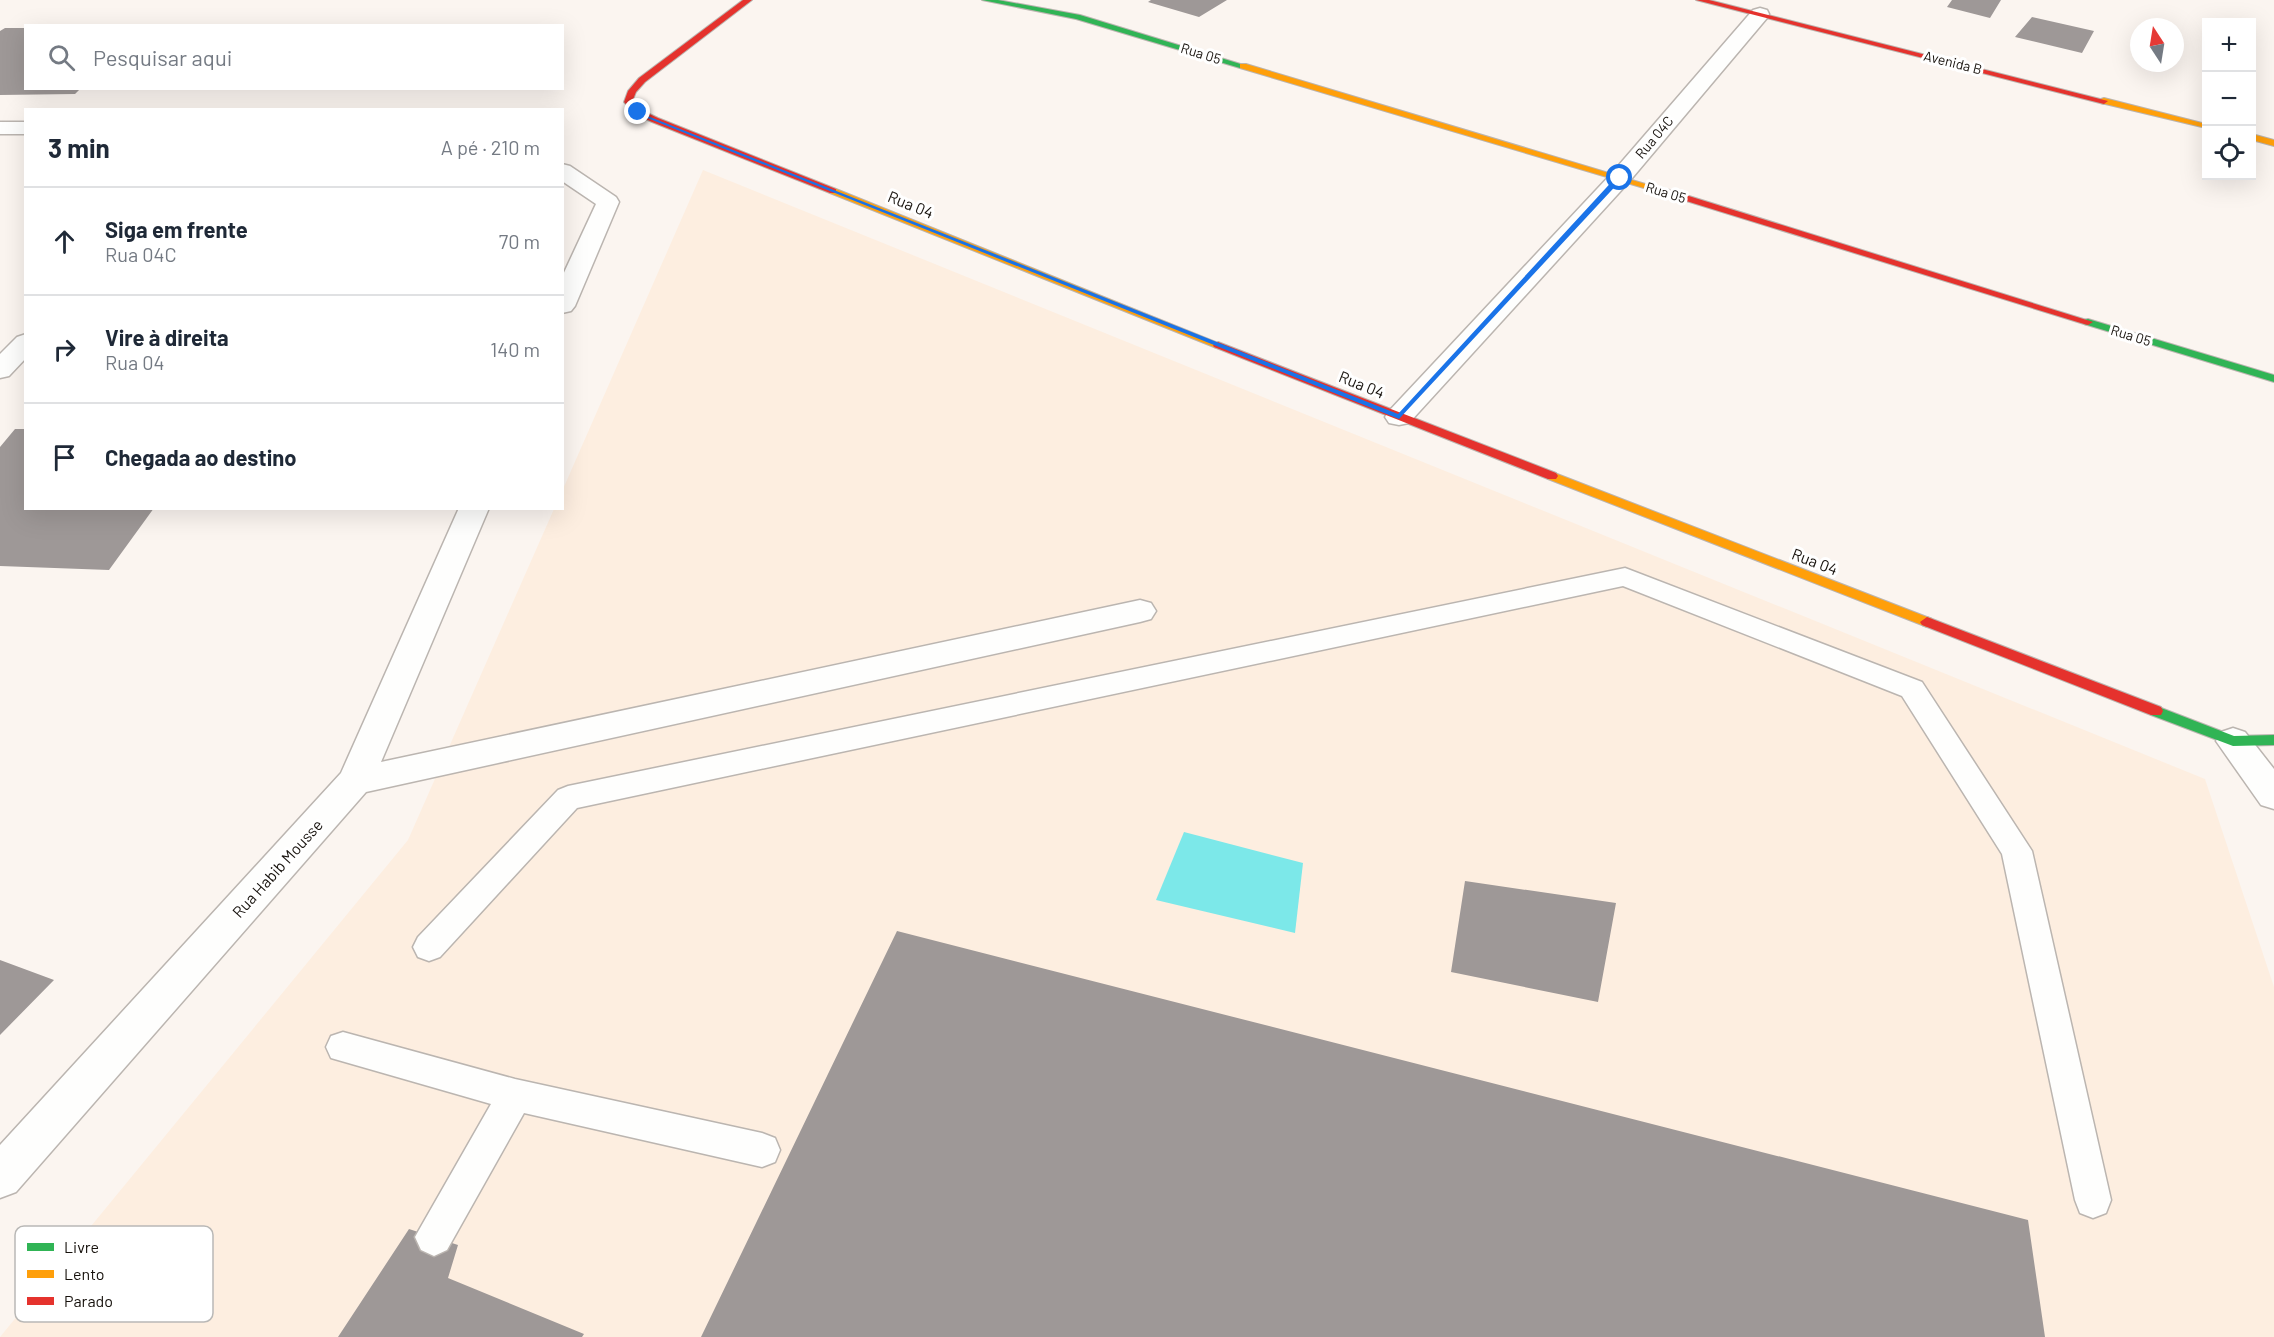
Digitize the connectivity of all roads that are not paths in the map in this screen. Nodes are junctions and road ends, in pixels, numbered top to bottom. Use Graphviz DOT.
graph roads {
  1 [pos="748,0"];
  2 [pos="986,0"];
  3 [pos="1700,0"];
  4 [pos="1763,6"];
  5 [pos="2202,125"];
  6 [pos="0,128"];
  7 [pos="24,128"];
  8 [pos="2256,138"];
  9 [pos="2274,142"];
  10 [pos="564,172"];
  11 [pos="1620,178"];
  12 [pos="564,301"];
  13 [pos="24,344"];
  14 [pos="0,370"];
  15 [pos="2274,379"];
  16 [pos="1399,417"];
  17 [pos="473,510"];
  18 [pos="1140,611"];
  19 [pos="2233,741"];
  20 [pos="2274,741"];
  21 [pos="355,781"];
  22 [pos="2274,795"];
  23 [pos="429,947"];
  24 [pos="343,1047"];
  25 [pos="514,1095"];
  26 [pos="762,1150"];
  27 [pos="0,1177"];
  28 [pos="2093,1200"];
  29 [pos="434,1237"];
  1 -- 16 [label="street, Rua 04"];
  2 -- 11 [label="street, Rua 05"];
  3 -- 4 [label="street, Avenida B"];
  4 -- 5 [label="street, Avenida B"];
  4 -- 11 [label="street, Rua 04C"];
  6 -- 7 [label="street"];
  8 -- 9 [label="street"];
  10 -- 12 [label="street"];
  11 -- 15 [label="street, Rua 05"];
  11 -- 16 [label="street, Rua 04C"];
  13 -- 14 [label="street"];
  16 -- 19 [label="street, Rua 04"];
  17 -- 21 [label="street, Rua Habib Mousse"];
  18 -- 21 [label="street"];
  19 -- 20 [label="street, Rua 04"];
  19 -- 22 [label="street"];
  21 -- 27 [label="street, Rua Habib Mousse"];
  23 -- 28 [label="lane"];
  24 -- 25 [label="lane"];
  25 -- 26 [label="lane"];
  25 -- 29 [label="lane"];
}
